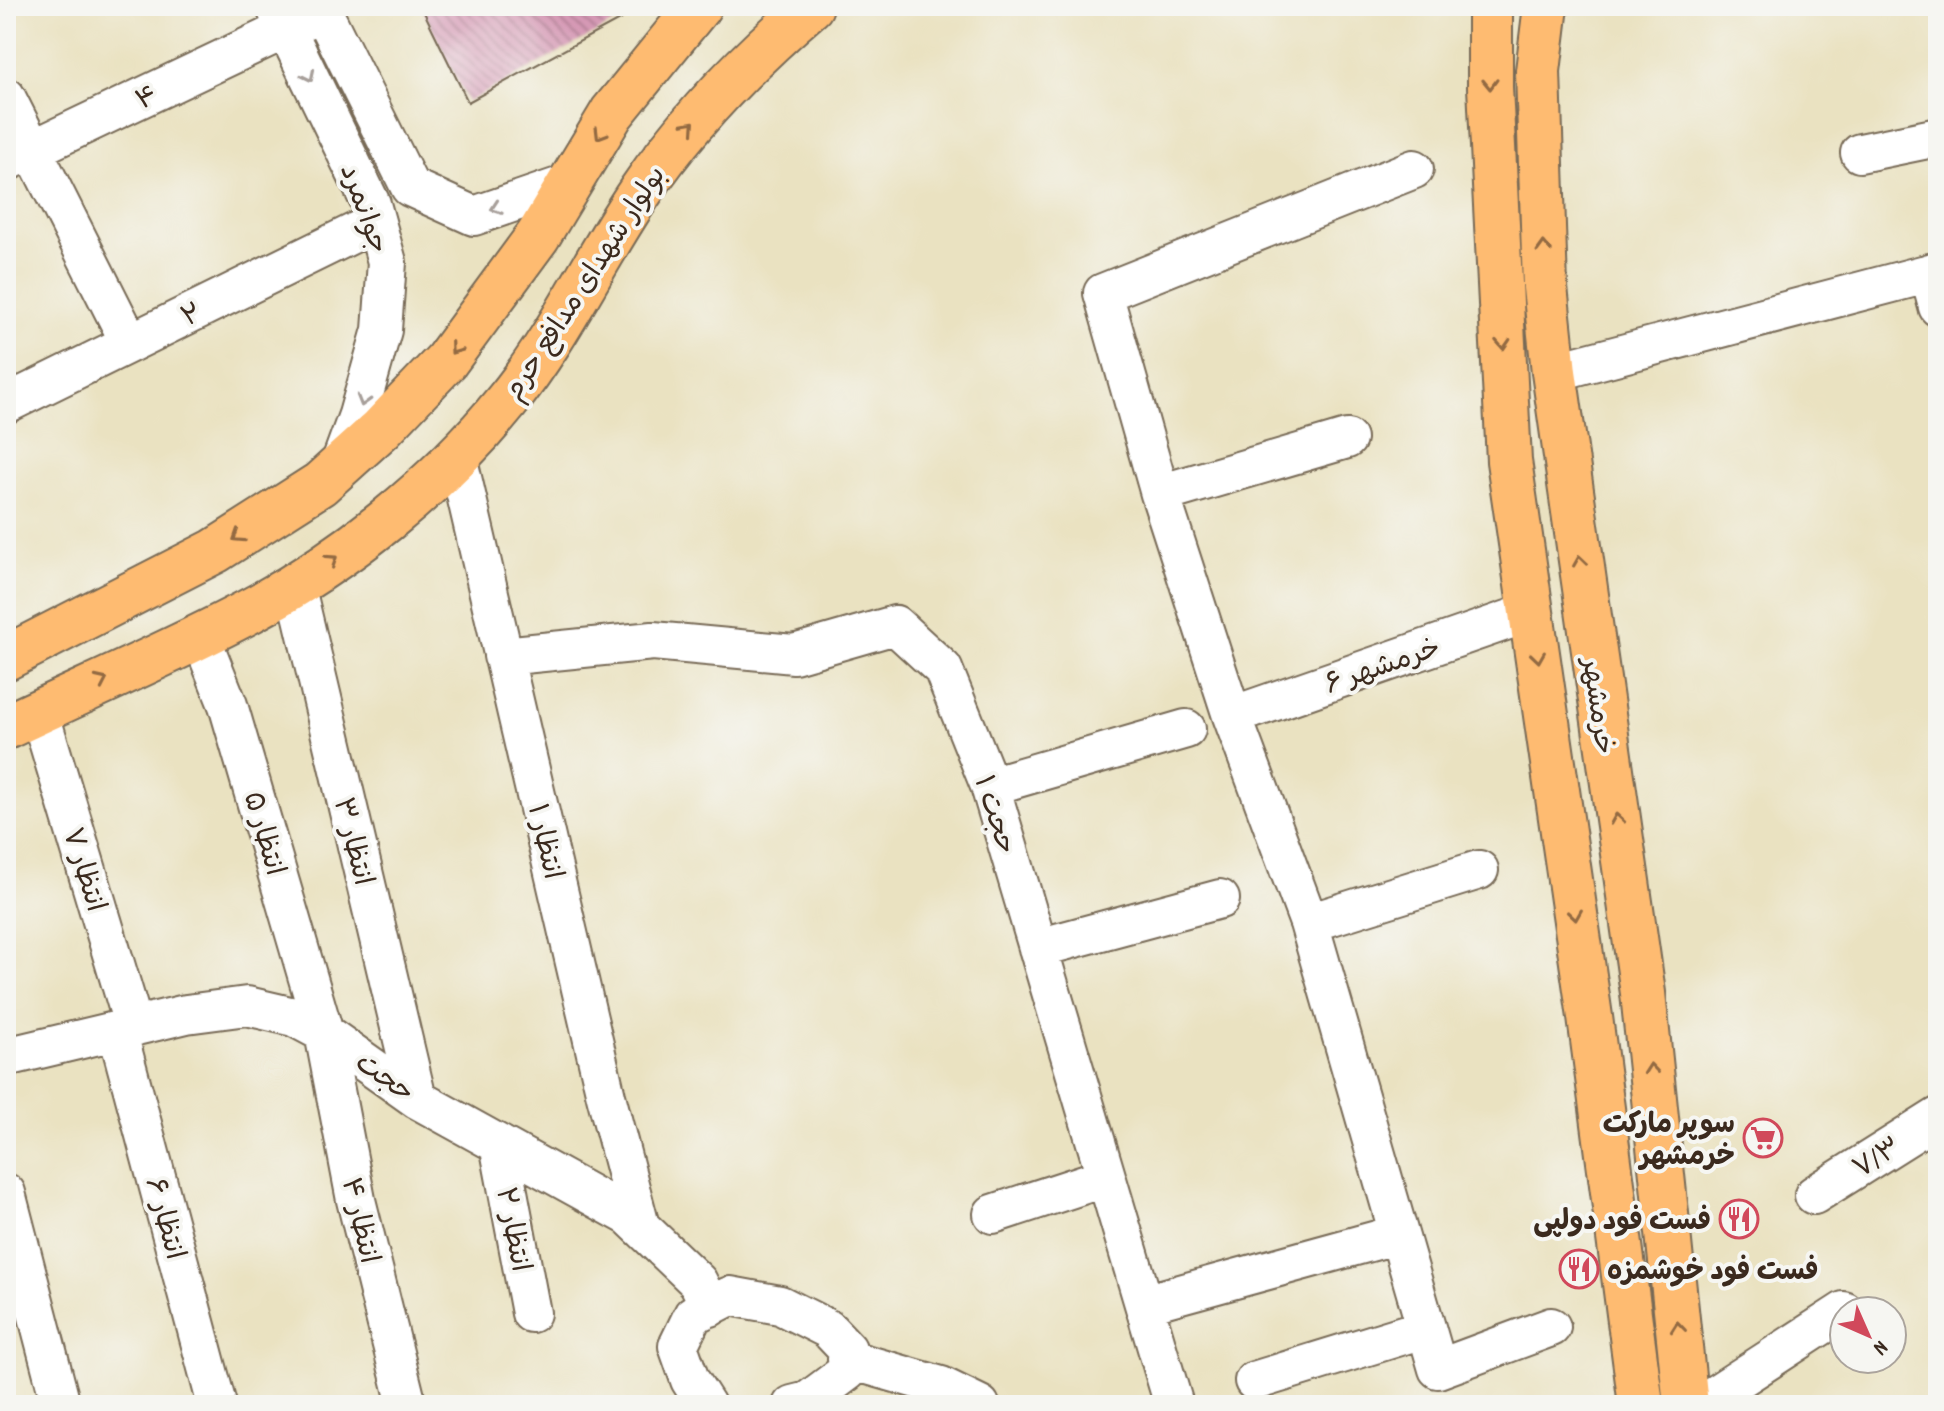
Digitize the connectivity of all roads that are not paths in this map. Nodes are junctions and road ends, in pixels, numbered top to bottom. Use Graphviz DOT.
graph roads {
  1 [pos="699,6"];
  2 [pos="811,6"];
  3 [pos="1490,6"];
  4 [pos="1546,6"];
  5 [pos="322,8"];
  6 [pos="280,18"];
  7 [pos="6,97"];
  8 [pos="1938,137"];
  9 [pos="1860,153"];
  10 [pos="19,156"];
  11 [pos="1414,169"];
  12 [pos="570,183"];
  13 [pos="376,222"];
  14 [pos="1935,284"];
  15 [pos="130,343"];
  16 [pos="1554,372"];
  17 [pos="6,404"];
  18 [pos="1347,439"];
  19 [pos="457,456"];
  20 [pos="339,467"];
  21 [pos="1160,494"];
  22 [pos="295,584"];
  23 [pos="1531,612"];
  24 [pos="200,635"];
  25 [pos="503,656"];
  26 [pos="6,658"];
  27 [pos="1232,716"];
  28 [pos="23,719"];
  29 [pos="1186,729"];
  30 [pos="990,786"];
  31 [pos="1479,870"];
  32 [pos="1220,899"];
  33 [pos="1309,923"];
  34 [pos="1038,948"];
  35 [pos="1644,1006"];
  36 [pos="1590,1017"];
  37 [pos="126,1028"];
  38 [pos="324,1033"];
  39 [pos="6,1057"];
  40 [pos="417,1099"];
  41 [pos="1938,1117"];
  42 [pos="499,1144"];
  43 [pos="1106,1177"];
  44 [pos="6,1193"];
  45 [pos="1814,1195"];
  46 [pos="993,1214"];
  47 [pos="640,1226"];
  48 [pos="1399,1234"];
  49 [pos="1144,1304"];
  50 [pos="710,1307"];
  51 [pos="531,1313"];
  52 [pos="1828,1322"];
  53 [pos="1551,1327"];
  54 [pos="1426,1328"];
  55 [pos="847,1359"];
  56 [pos="1254,1381"];
  57 [pos="802,1404"];
  58 [pos="61,1405"];
  59 [pos="217,1405"];
  60 [pos="407,1405"];
  61 [pos="706,1405"];
  62 [pos="980,1405"];
  63 [pos="1174,1405"];
  64 [pos="1641,1405"];
  65 [pos="1686,1405"];
  66 [pos="1699,1405"];
  1 -- 12 [label="main road, one-way"];
  19 -- 2 [label="main road, بولوار شهدای مدافع حرم, one-way"];
  3 -- 23 [label="main road, one-way"];
  16 -- 4 [label="main road, خرمشهر, one-way"];
  5 -- 6 [label="street, ۴"];
  12 -- 5 [label="street, جوانمرد, one-way"];
  6 -- 10 [label="street, ۴"];
  6 -- 13 [label="street, جوانمرد, one-way"];
  7 -- 10 [label="street"];
  8 -- 9 [label="street"];
  10 -- 15 [label="street"];
  11 -- 21 [label="street"];
  12 -- 20 [label="main road, one-way"];
  13 -- 15 [label="street, ۲"];
  13 -- 20 [label="street, جوانمرد, one-way"];
  14 -- 16 [label="street"];
  15 -- 17 [label="street, ۲"];
  35 -- 16 [label="main road, خرمشهر, one-way"];
  18 -- 21 [label="street"];
  22 -- 19 [label="main road, بولوار شهدای مدافع حرم, one-way"];
  19 -- 25 [label="street, انتظار ۱"];
  20 -- 26 [label="main road, one-way"];
  21 -- 27 [label="street"];
  22 -- 24 [label="main road, بولوار شهدای مدافع حرم"];
  22 -- 40 [label="street, انتظار ۳"];
  23 -- 27 [label="street, خرمشهر ۶"];
  23 -- 36 [label="main road, one-way"];
  28 -- 24 [label="main road, بولوار شهدای مدافع حرم, one-way"];
  24 -- 38 [label="street, انتظار ۵"];
  25 -- 30 [label="street, حجت ۱"];
  25 -- 47 [label="street, انتظار ۱"];
  27 -- 33 [label="street"];
  28 -- 37 [label="street, انتظار ۷"];
  29 -- 30 [label="street"];
  30 -- 34 [label="street, حجت ۱"];
  31 -- 33 [label="street"];
  32 -- 34 [label="street"];
  33 -- 48 [label="street"];
  34 -- 43 [label="street, حجت ۱"];
  35 -- 36 [label="main road"];
  65 -- 35 [label="main road, خرمشهر, one-way"];
  36 -- 64 [label="main road"];
  37 -- 38 [label="street, حجت"];
  37 -- 39 [label="street, حجت"];
  37 -- 59 [label="street, انتظار ۶"];
  38 -- 40 [label="street, حجت"];
  38 -- 60 [label="street, انتظار ۴"];
  40 -- 42 [label="street, حجت"];
  41 -- 45 [label="street, ۷/۳"];
  42 -- 47 [label="street, حجت"];
  42 -- 51 [label="street, انتظار ۲"];
  43 -- 46 [label="street"];
  43 -- 49 [label="street, حجت ۱"];
  44 -- 58 [label="street"];
  47 -- 50 [label="street, حجت"];
  48 -- 49 [label="street"];
  48 -- 54 [label="street"];
  49 -- 63 [label="street, حجت ۱"];
  50 -- 55 [label="street"];
  50 -- 61 [label="street"];
  52 -- 66 [label="street"];
  53 -- 54 [label="street"];
  54 -- 56 [label="street"];
  55 -- 57 [label="street"];
  55 -- 62 [label="street"];
}
